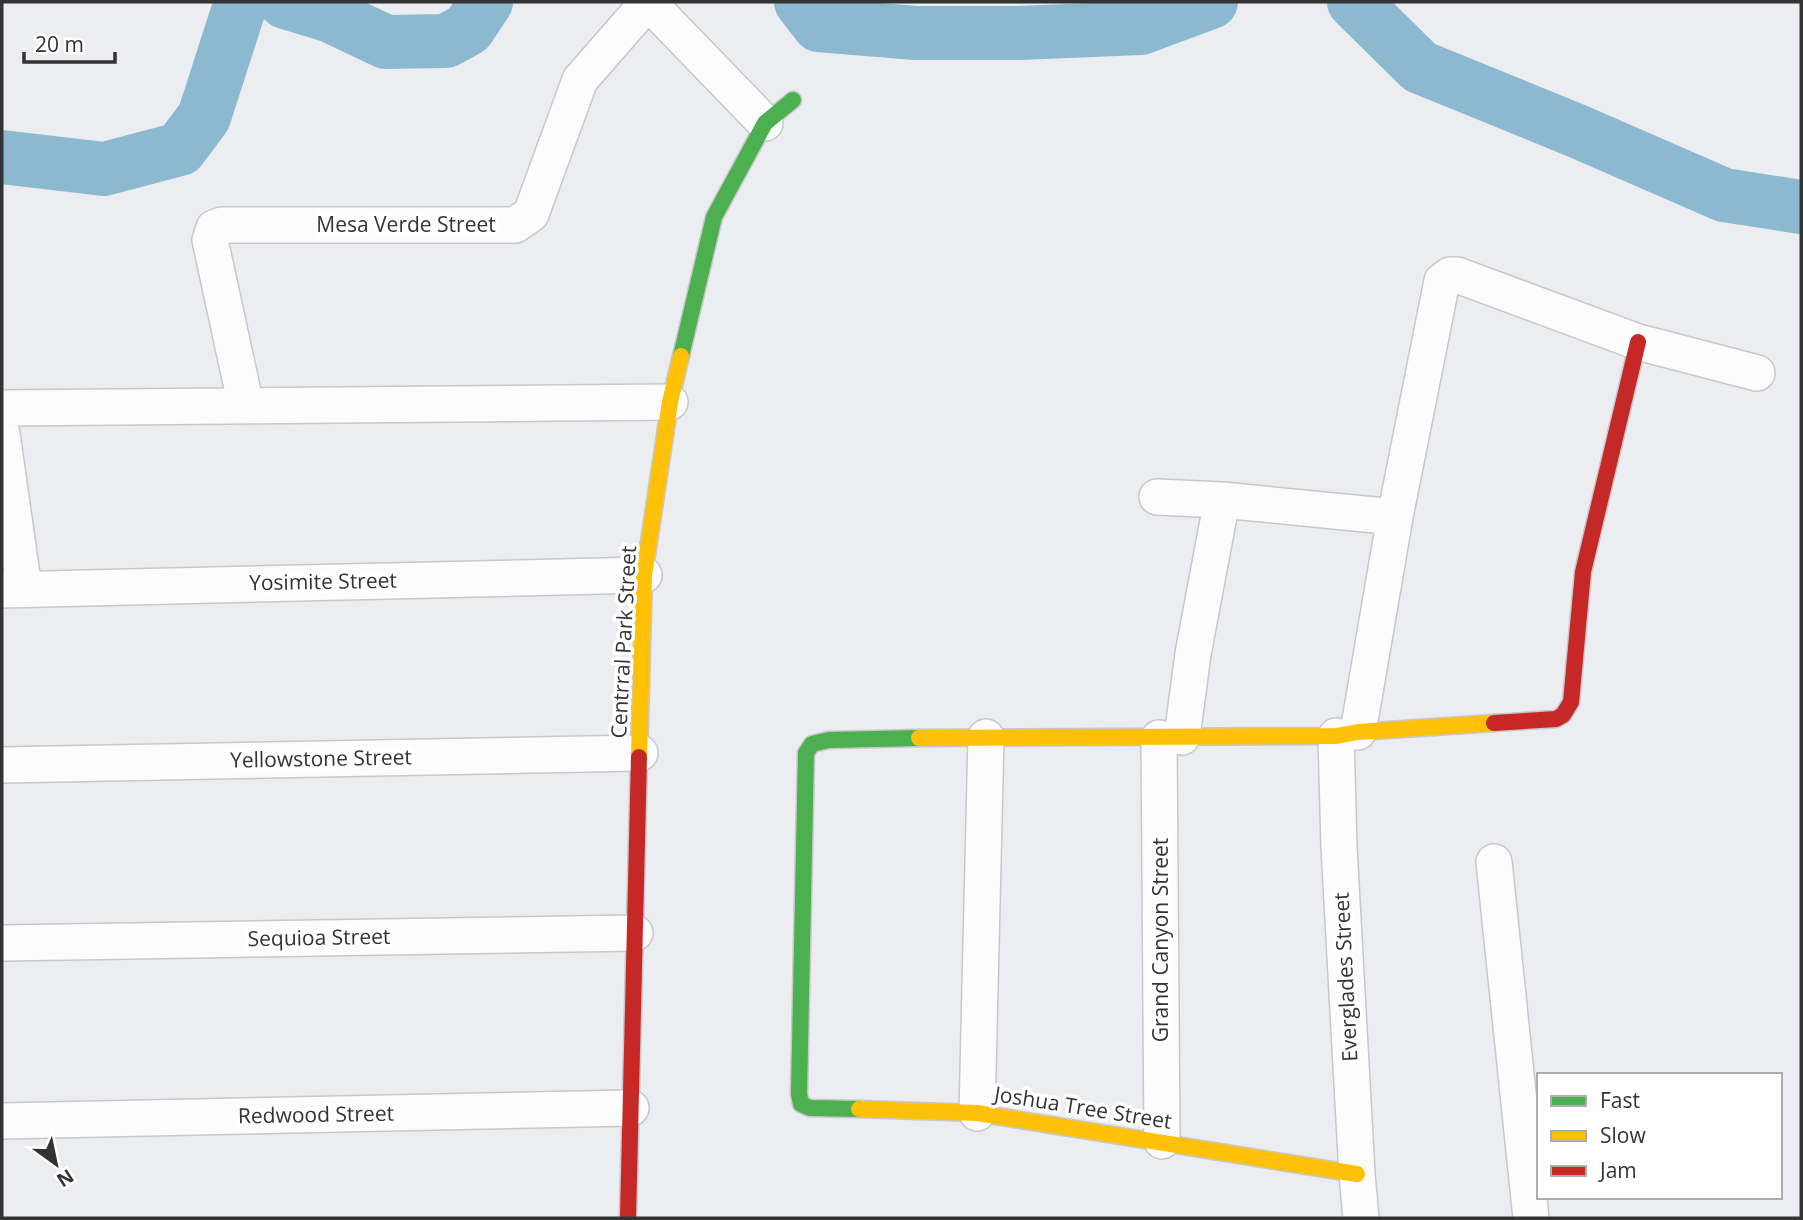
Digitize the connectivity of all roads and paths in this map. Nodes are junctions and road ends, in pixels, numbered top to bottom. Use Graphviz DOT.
graph roads {
  1 [pos="648,2"];
  2 [pos="793,100"];
  3 [pos="765,123"];
  4 [pos="1638,342"];
  5 [pos="1757,373"];
  6 [pos="670,402"];
  7 [pos="246,406"];
  8 [pos="2,408"];
  9 [pos="2,434"];
  10 [pos="1157,497"];
  11 [pos="1222,500"];
  12 [pos="1395,517"];
  13 [pos="644,575"];
  14 [pos="13,590"];
  15 [pos="1347,734"];
  16 [pos="986,737"];
  17 [pos="1171,737"];
  18 [pos="640,753"];
  19 [pos="2,765"];
  20 [pos="1494,862"];
  21 [pos="635,933"];
  22 [pos="2,943"];
  23 [pos="631,1108"];
  24 [pos="977,1113"];
  25 [pos="2,1121"];
  26 [pos="1162,1141"];
  27 [pos="1357,1174"];
  28 [pos="628,1218"];
  29 [pos="1361,1218"];
  30 [pos="1531,1218"];
  1 -- 3 [label="street, Mesa Verde Street"];
  1 -- 7 [label="street, Mesa Verde Street"];
  2 -- 3 [label="street, Centrral Park Street"];
  3 -- 6 [label="street, Centrral Park Street"];
  4 -- 5 [label="street"];
  4 -- 12 [label="street, Everglades Street"];
  4 -- 15 [label="street"];
  6 -- 7 [label="street"];
  6 -- 13 [label="street, Centrral Park Street"];
  7 -- 8 [label="street"];
  9 -- 14 [label="street"];
  10 -- 11 [label="street"];
  11 -- 12 [label="street"];
  11 -- 17 [label="street, Grand Canyon Street"];
  12 -- 15 [label="street, Everglades Street"];
  13 -- 14 [label="street, Yosimite Street"];
  13 -- 18 [label="street, Centrral Park Street"];
  15 -- 17 [label="street"];
  15 -- 27 [label="street, Everglades Street"];
  16 -- 17 [label="street"];
  16 -- 24 [label="street"];
  16 -- 24 [label="street, Joshua Tree Street"];
  17 -- 26 [label="street, Grand Canyon Street"];
  18 -- 19 [label="street, Yellowstone Street"];
  18 -- 21 [label="street, Centrral Park Street"];
  20 -- 30 [label="street"];
  21 -- 22 [label="street, Sequioa Street"];
  21 -- 23 [label="street, Centrral Park Street"];
  23 -- 25 [label="street, Redwood Street"];
  23 -- 28 [label="street, Centrral Park Street"];
  24 -- 26 [label="street, Joshua Tree Street"];
  26 -- 27 [label="street, Joshua Tree Street"];
  27 -- 29 [label="street, Everglades Street"];
}
